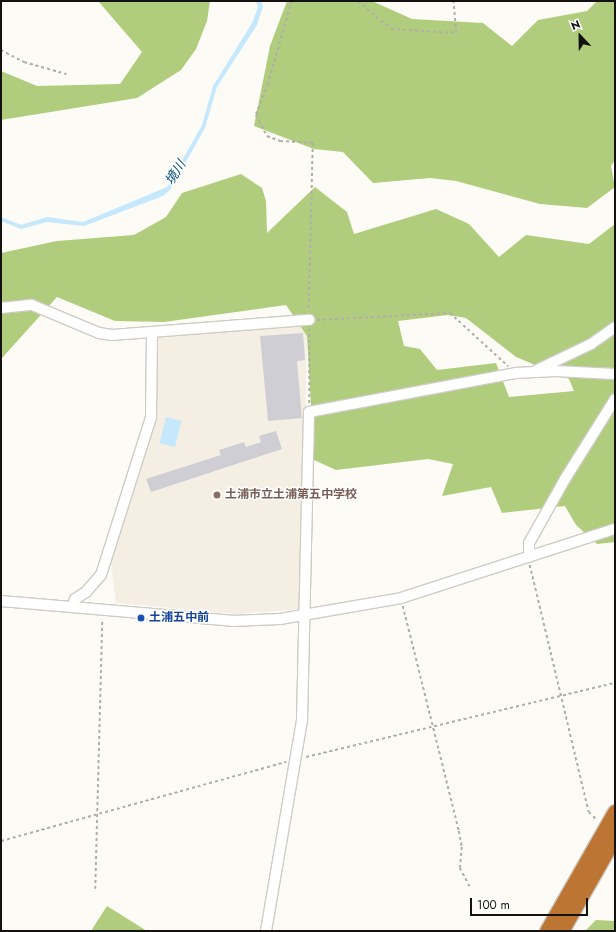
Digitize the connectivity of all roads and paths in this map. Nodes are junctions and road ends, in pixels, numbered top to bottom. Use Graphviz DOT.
graph roads {
  1 [pos="292,1"];
  2 [pos="358,1"];
  3 [pos="453,1"];
  4 [pos="1,50"];
  5 [pos="66,74"];
  6 [pos="1,308"];
  7 [pos="309,320"];
  8 [pos="615,327"];
  9 [pos="152,332"];
  10 [pos="532,372"];
  11 [pos="516,373"];
  12 [pos="615,374"];
  13 [pos="615,398"];
  14 [pos="309,412"];
  15 [pos="615,529"];
  16 [pos="528,557"];
  17 [pos="401,598"];
  18 [pos="1,601"];
  19 [pos="73,607"];
  20 [pos="102,609"];
  21 [pos="304,616"];
  22 [pos="615,683"];
  23 [pos="561,697"];
  24 [pos="433,728"];
  25 [pos="297,759"];
  26 [pos="97,814"];
  27 [pos="613,824"];
  28 [pos="1,841"];
  29 [pos="470,887"];
  30 [pos="95,889"];
  31 [pos="266,931"];
  32 [pos="547,931"];
  33 [pos="561,931"];
  1 -- 7 [label="path"];
  2 -- 3 [label="path"];
  4 -- 5 [label="path"];
  6 -- 9 [label="street"];
  7 -- 9 [label="street"];
  7 -- 11 [label="path"];
  7 -- 14 [label="path"];
  8 -- 10 [label="street"];
  9 -- 19 [label="street"];
  10 -- 11 [label="street"];
  10 -- 12 [label="street"];
  11 -- 14 [label="street"];
  13 -- 16 [label="street"];
  14 -- 21 [label="street"];
  15 -- 16 [label="street"];
  16 -- 17 [label="street"];
  16 -- 23 [label="path"];
  17 -- 21 [label="street"];
  17 -- 24 [label="path"];
  18 -- 19 [label="street"];
  19 -- 20 [label="street"];
  20 -- 21 [label="street"];
  20 -- 26 [label="path"];
  21 -- 25 [label="street"];
  22 -- 23 [label="path"];
  23 -- 24 [label="path"];
  23 -- 27 [label="path"];
  24 -- 25 [label="path"];
  24 -- 29 [label="path"];
  25 -- 26 [label="path"];
  25 -- 31 [label="street"];
  26 -- 28 [label="path"];
  26 -- 30 [label="path"];
  27 -- 32 [label="highway"];
  27 -- 33 [label="highway"];
}
